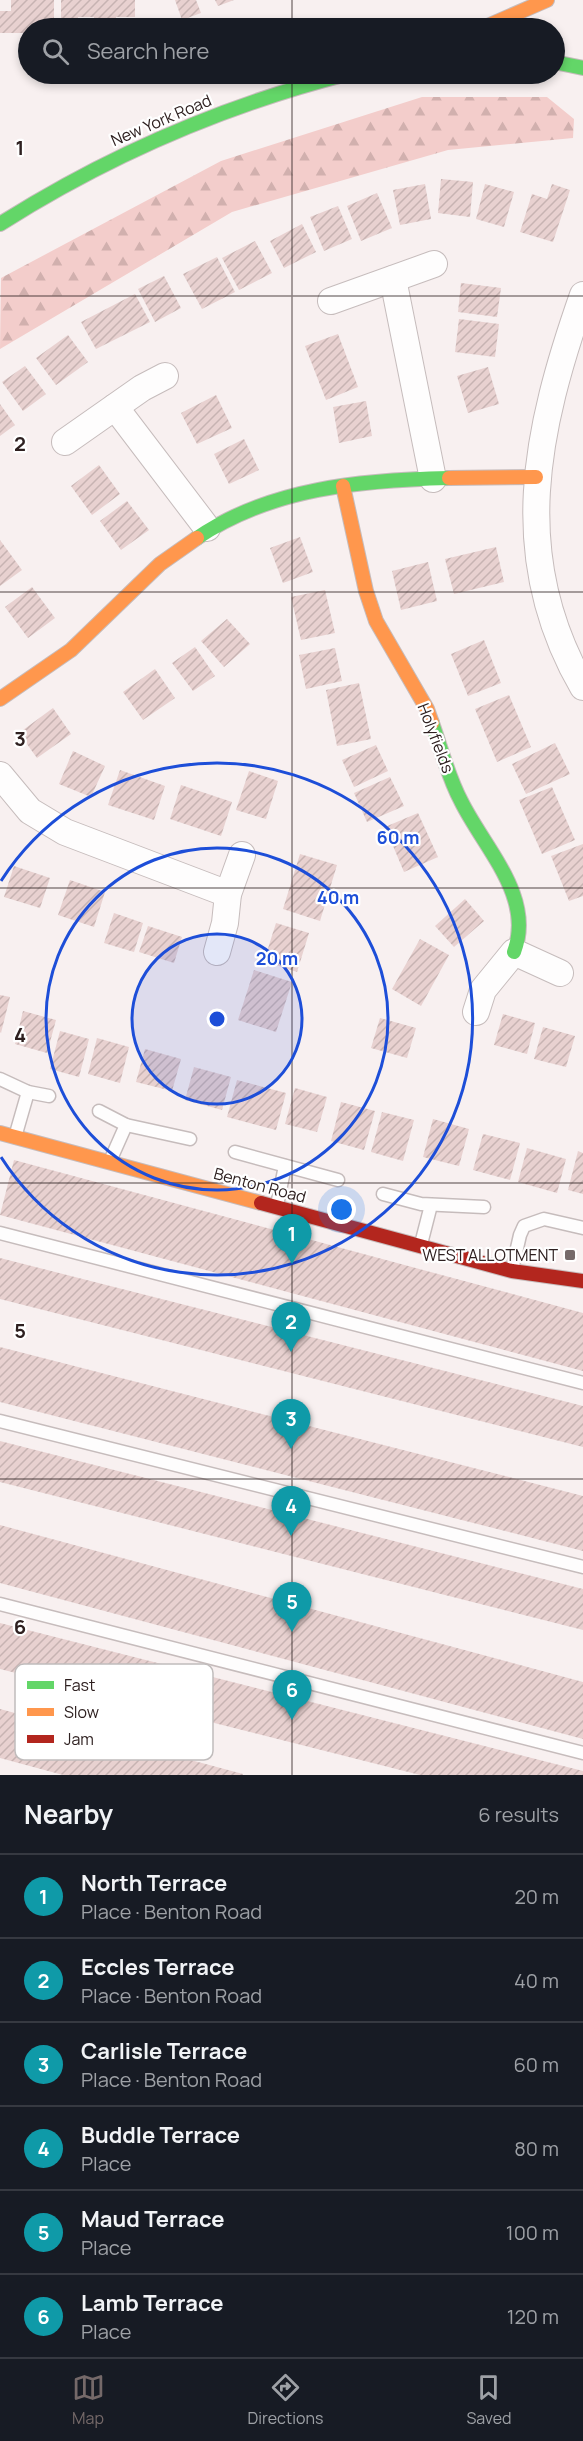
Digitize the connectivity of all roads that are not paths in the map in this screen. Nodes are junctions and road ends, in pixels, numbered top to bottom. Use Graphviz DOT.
graph roads {
  1 [pos="547,0"];
  2 [pos="506,18"];
  3 [pos="565,64"];
  4 [pos="583,68"];
  5 [pos="313,84"];
  6 [pos="0,224"];
  7 [pos="434,264"];
  8 [pos="393,279"];
  9 [pos="583,295"];
  10 [pos="331,301"];
  11 [pos="165,376"];
  12 [pos="115,407"];
  13 [pos="65,442"];
  14 [pos="536,477"];
  15 [pos="433,479"];
  16 [pos="343,486"];
  17 [pos="207,528"];
  18 [pos="583,687"];
  19 [pos="4,689"];
  20 [pos="0,775"];
  21 [pos="242,855"];
  22 [pos="228,894"];
  23 [pos="217,952"];
  24 [pos="514,952"];
  25 [pos="560,973"];
  26 [pos="476,1012"];
  27 [pos="0,1079"];
  28 [pos="28,1092"];
  29 [pos="49,1096"];
  30 [pos="99,1111"];
  31 [pos="126,1125"];
  32 [pos="0,1133"];
  33 [pos="15,1137"];
  34 [pos="190,1139"];
  35 [pos="235,1152"];
  36 [pos="110,1161"];
  37 [pos="285,1166"];
  38 [pos="338,1180"];
  39 [pos="383,1194"];
  40 [pos="431,1205"];
  41 [pos="276,1207"];
  42 [pos="484,1208"];
  43 [pos="583,1228"];
  44 [pos="0,1233"];
  45 [pos="420,1246"];
  46 [pos="512,1271"];
  47 [pos="583,1281"];
  48 [pos="583,1383"];
  49 [pos="0,1421"];
  50 [pos="583,1567"];
  51 [pos="0,1604"];
  52 [pos="583,1753"];
  1 -- 2 [label="street"];
  3 -- 4 [label="street"];
  5 -- 6 [label="street, New York Road"];
  7 -- 8 [label="street"];
  8 -- 10 [label="street"];
  8 -- 15 [label="street"];
  9 -- 14 [label="street"];
  11 -- 12 [label="street"];
  12 -- 13 [label="street"];
  12 -- 17 [label="street"];
  14 -- 15 [label="street"];
  14 -- 18 [label="street"];
  15 -- 16 [label="street"];
  16 -- 17 [label="street"];
  16 -- 24 [label="street, Holyfields"];
  17 -- 19 [label="street"];
  20 -- 22 [label="street"];
  21 -- 22 [label="street"];
  22 -- 23 [label="street"];
  24 -- 25 [label="street"];
  24 -- 26 [label="street, Holyfields"];
  27 -- 28 [label="lane"];
  28 -- 29 [label="lane"];
  28 -- 33 [label="lane"];
  30 -- 31 [label="lane"];
  31 -- 34 [label="lane"];
  31 -- 36 [label="lane"];
  32 -- 33 [label="street, Benton Road"];
  33 -- 36 [label="street, Benton Road"];
  35 -- 37 [label="lane"];
  36 -- 41 [label="street, Benton Road"];
  37 -- 38 [label="lane"];
  37 -- 41 [label="lane"];
  39 -- 40 [label="lane"];
  40 -- 42 [label="lane"];
  40 -- 45 [label="lane"];
  41 -- 45 [label="street, Benton Road"];
  43 -- 46 [label="lane"];
  44 -- 48 [label="lane"];
  45 -- 46 [label="street, Benton Road"];
  46 -- 47 [label="street, Benton Road"];
  49 -- 50 [label="lane"];
  51 -- 52 [label="lane"];
}
